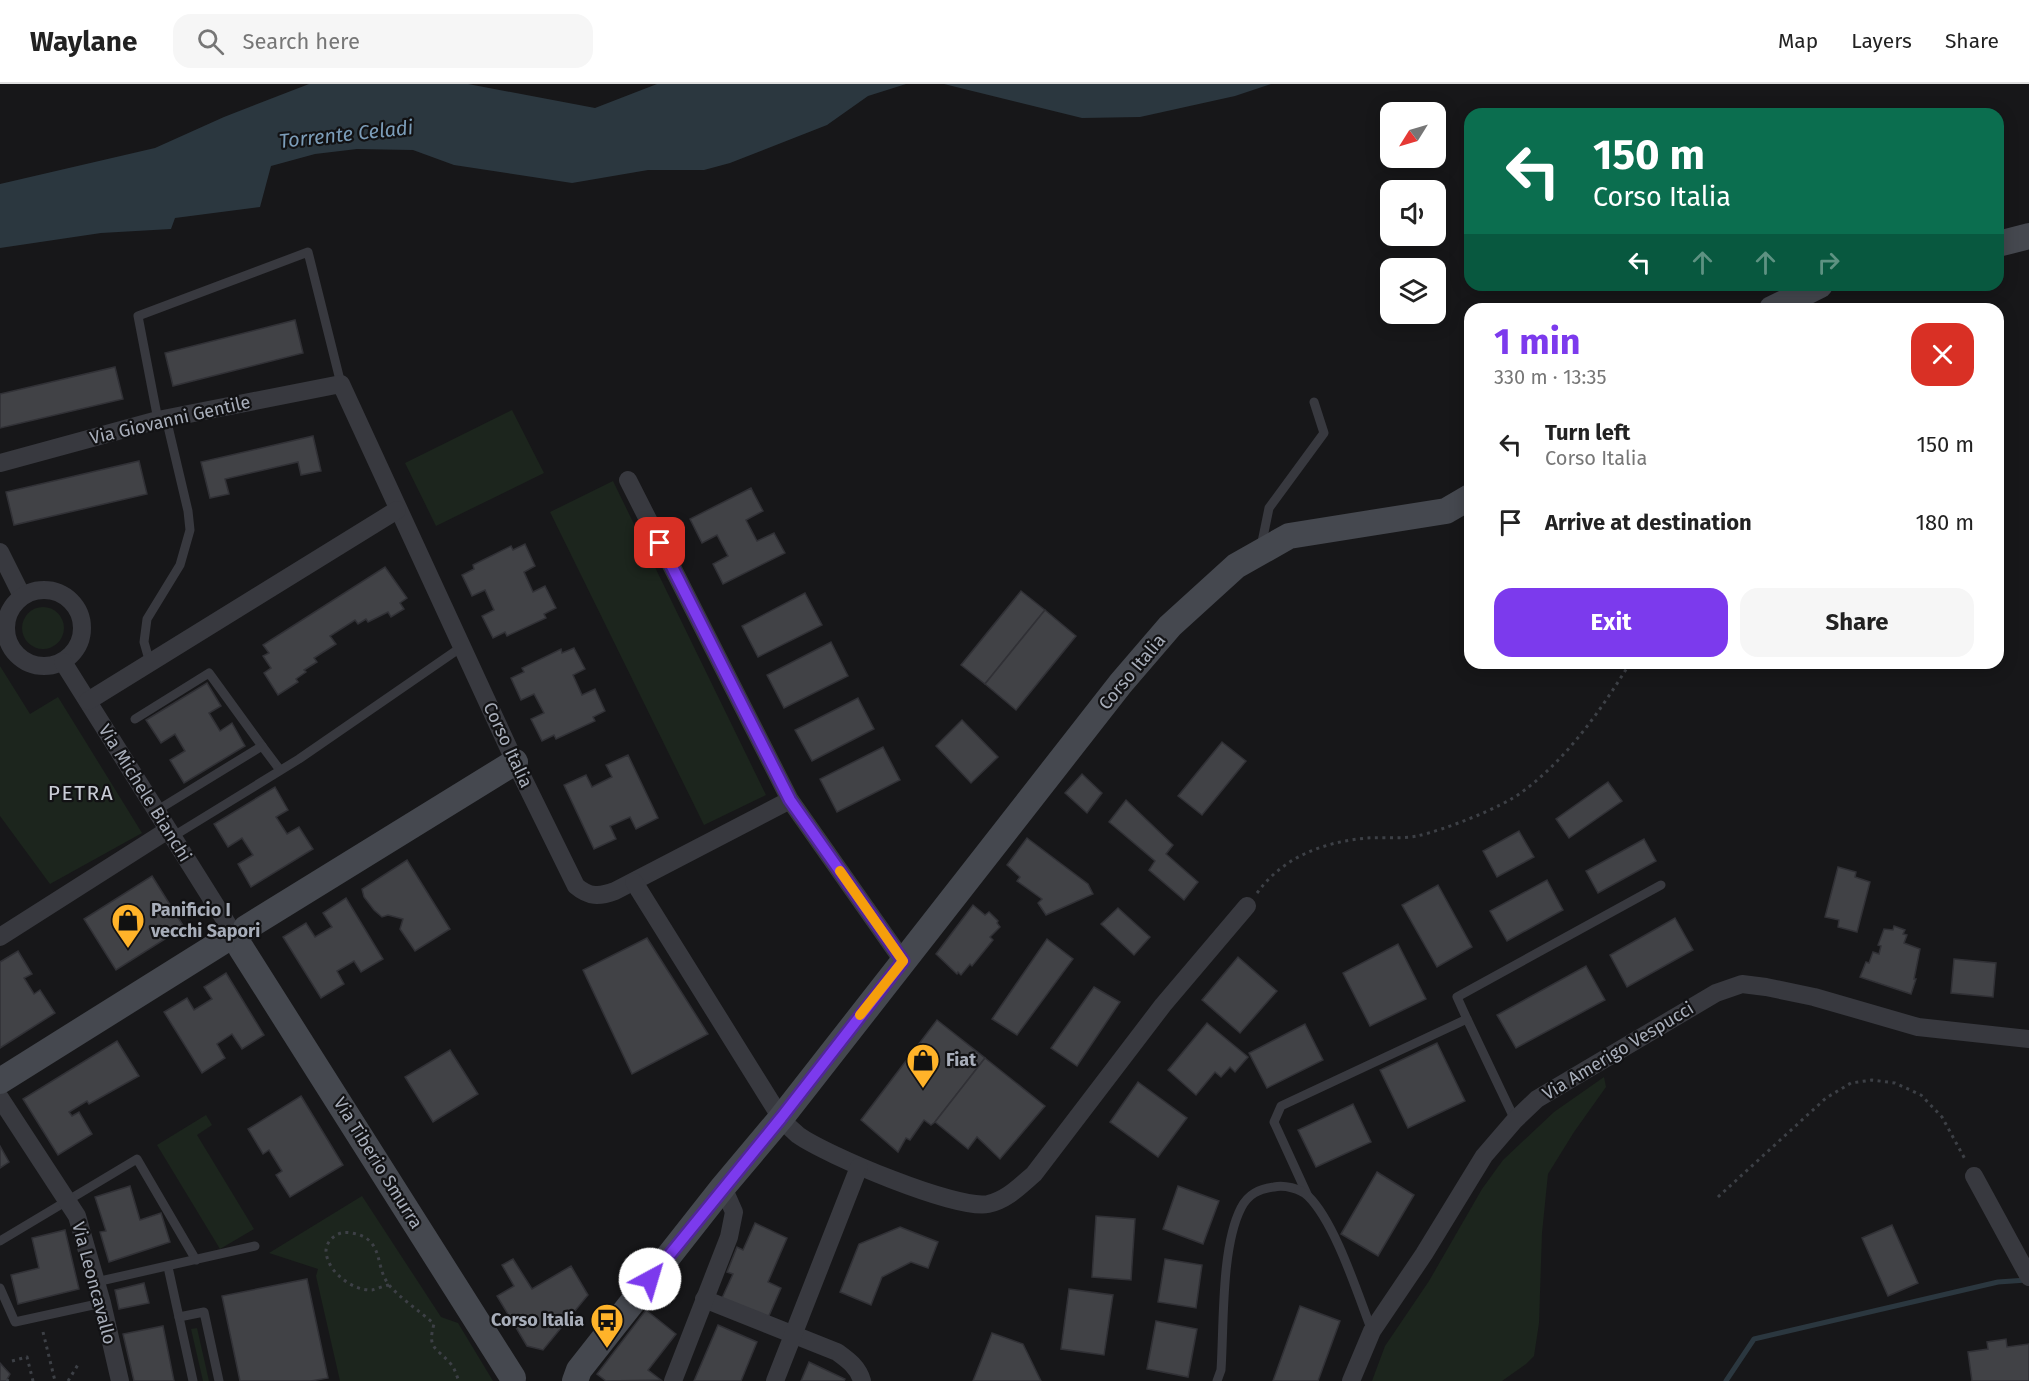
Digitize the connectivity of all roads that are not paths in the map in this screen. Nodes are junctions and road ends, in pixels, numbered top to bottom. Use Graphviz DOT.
graph roads {
  1 [pos="2029,236"];
  2 [pos="2004,242"];
  3 [pos="1808,291"];
  4 [pos="1784,303"];
  5 [pos="341,384"];
  6 [pos="1314,402"];
  7 [pos="162,419"];
  8 [pos="0,463"];
  9 [pos="628,480"];
  10 [pos="1464,501"];
  11 [pos="397,510"];
  12 [pos="0,552"];
  13 [pos="1260,553"];
  14 [pos="22,596"];
  15 [pos="463,646"];
  16 [pos="63,662"];
  17 [pos="150,663"];
  18 [pos="88,701"];
  19 [pos="135,719"];
  20 [pos="262,746"];
  21 [pos="515,762"];
  22 [pos="280,770"];
  23 [pos="790,800"];
  24 [pos="156,811"];
  25 [pos="170,833"];
  26 [pos="634,882"];
  27 [pos="1661,885"];
  28 [pos="1247,906"];
  29 [pos="234,936"];
  30 [pos="0,937"];
  31 [pos="903,961"];
  32 [pos="1467,1019"];
  33 [pos="2029,1039"];
  34 [pos="0,1081"];
  35 [pos="0,1098"];
  36 [pos="781,1118"];
  37 [pos="1515,1120"];
  38 [pos="859,1167"];
  39 [pos="1974,1176"];
  40 [pos="723,1187"];
  41 [pos="1307,1194"];
  42 [pos="67,1200"];
  43 [pos="0,1241"];
  44 [pos="255,1246"];
  45 [pos="196,1260"];
  46 [pos="168,1267"];
  47 [pos="2027,1272"];
  48 [pos="96,1282"];
  49 [pos="0,1288"];
  50 [pos="704,1299"];
  51 [pos="102,1303"];
  52 [pos="179,1317"];
  53 [pos="1372,1331"];
  54 [pos="794,1334"];
  55 [pos="571,1377"];
  56 [pos="517,1380"];
  57 [pos="120,1381"];
  58 [pos="193,1381"];
  59 [pos="219,1381"];
  60 [pos="674,1381"];
  61 [pos="775,1381"];
  62 [pos="862,1381"];
  63 [pos="1217,1381"];
  64 [pos="1351,1381"];
  1 -- 2 [label="street"];
  3 -- 4 [label="street"];
  5 -- 7 [label="street, Via Giovanni Gentile"];
  5 -- 7 [label="lane"];
  5 -- 11 [label="street, Corso Italia"];
  6 -- 13 [label="lane"];
  7 -- 8 [label="street, Via Giovanni Gentile"];
  7 -- 17 [label="lane"];
  9 -- 23 [label="street"];
  10 -- 13 [label="street, Corso Italia"];
  11 -- 15 [label="street, Corso Italia"];
  11 -- 17 [label="street"];
  12 -- 14 [label="street"];
  13 -- 31 [label="street, Corso Italia"];
  14 -- 16 [label="street"];
  14 -- 16 [label="street"];
  15 -- 21 [label="street, Corso Italia"];
  15 -- 22 [label="lane"];
  16 -- 18 [label="street, Via Michele Bianchi"];
  17 -- 18 [label="street"];
  18 -- 24 [label="street, Via Michele Bianchi"];
  19 -- 20 [label="lane"];
  20 -- 22 [label="lane"];
  20 -- 24 [label="lane"];
  21 -- 26 [label="street, Corso Italia"];
  21 -- 29 [label="street"];
  22 -- 25 [label="lane"];
  23 -- 26 [label="street, Corso Italia"];
  23 -- 31 [label="street"];
  24 -- 25 [label="street, Via Michele Bianchi"];
  25 -- 29 [label="street, Via Michele Bianchi"];
  25 -- 30 [label="street"];
  26 -- 36 [label="street"];
  27 -- 32 [label="lane"];
  28 -- 38 [label="street"];
  29 -- 34 [label="street"];
  29 -- 56 [label="street, Via Tiberio Smurra"];
  31 -- 36 [label="street, Corso Italia"];
  32 -- 37 [label="lane"];
  32 -- 41 [label="lane"];
  33 -- 37 [label="street, Via Amerigo Vespucci"];
  35 -- 42 [label="street, Via Leoncavallo"];
  36 -- 38 [label="street"];
  36 -- 40 [label="street, Corso Italia"];
  37 -- 53 [label="street, Via Amerigo Vespucci"];
  38 -- 54 [label="street"];
  39 -- 47 [label="street"];
  40 -- 50 [label="street"];
  40 -- 55 [label="street, Corso Italia"];
  41 -- 53 [label="lane"];
  41 -- 63 [label="lane"];
  42 -- 43 [label="lane"];
  42 -- 45 [label="lane"];
  42 -- 48 [label="street, Via Leoncavallo"];
  44 -- 45 [label="lane"];
  45 -- 46 [label="lane"];
  46 -- 48 [label="lane"];
  46 -- 52 [label="lane"];
  48 -- 51 [label="street, Via Leoncavallo"];
  49 -- 51 [label="lane"];
  50 -- 54 [label="street"];
  50 -- 60 [label="street"];
  51 -- 57 [label="street, Via Leoncavallo"];
  52 -- 58 [label="lane"];
  52 -- 59 [label="lane"];
  53 -- 64 [label="street, Via Amerigo Vespucci"];
  54 -- 61 [label="street"];
  54 -- 62 [label="street"];
}
